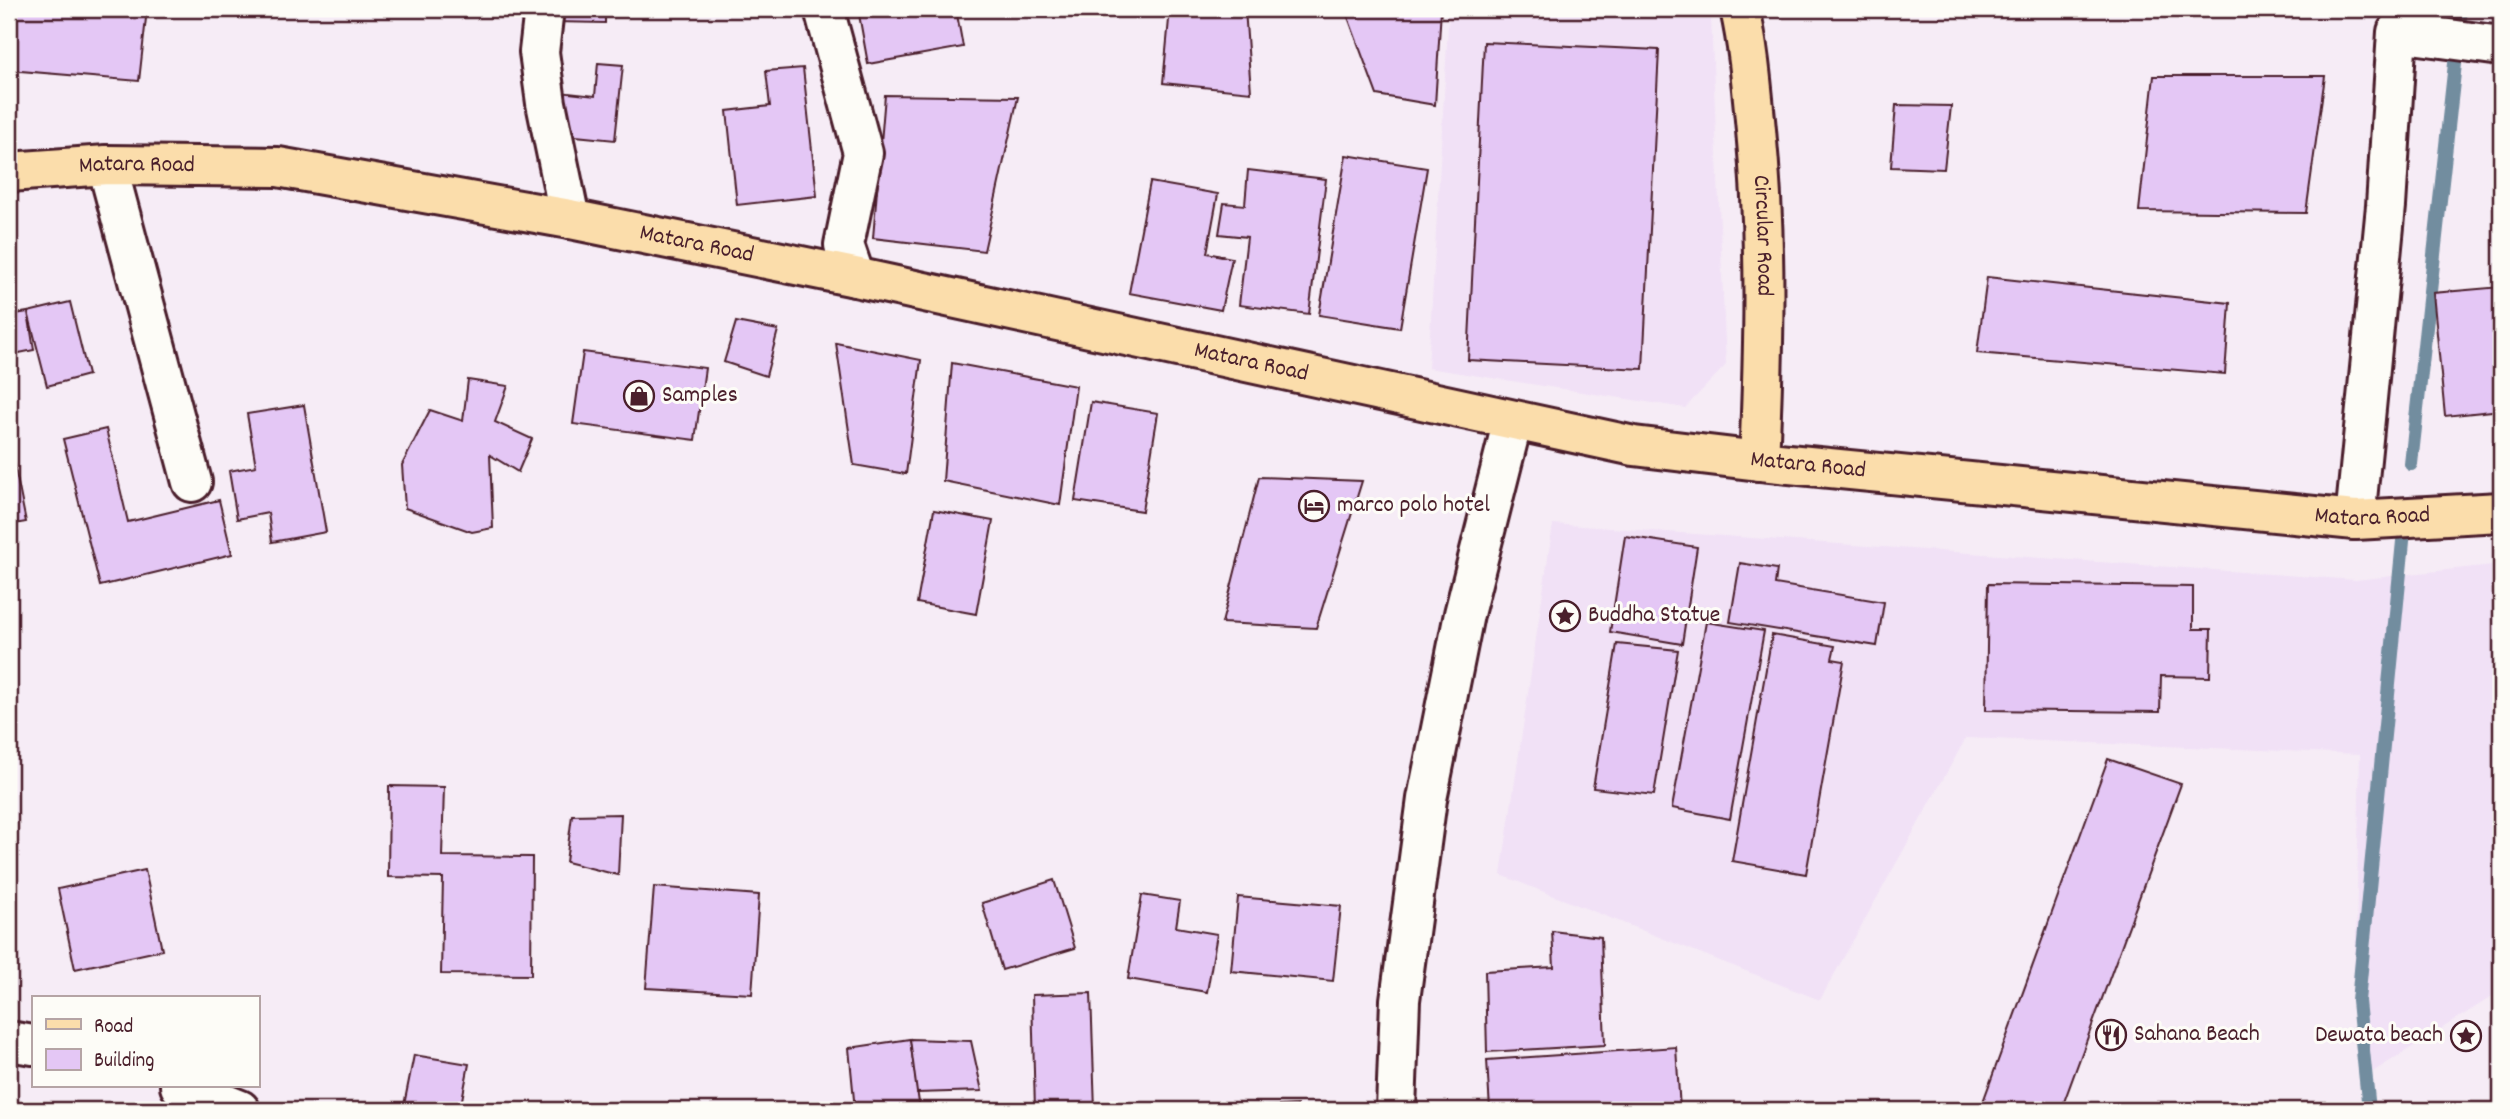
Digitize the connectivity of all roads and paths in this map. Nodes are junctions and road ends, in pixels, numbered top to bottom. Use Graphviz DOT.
graph roads {
  1 [pos="544,9"];
  2 [pos="824,9"];
  3 [pos="1740,9"];
  4 [pos="2398,21"];
  5 [pos="2501,46"];
  6 [pos="107,165"];
  7 [pos="9,172"];
  8 [pos="570,219"];
  9 [pos="855,277"];
  10 [pos="1513,420"];
  11 [pos="1759,461"];
  12 [pos="192,482"];
  13 [pos="2501,512"];
  14 [pos="2355,520"];
  15 [pos="9,1041"];
  16 [pos="32,1045"];
  17 [pos="185,1088"];
  18 [pos="240,1110"];
  19 [pos="1396,1110"];
  1 -- 8 [label="street"];
  2 -- 9 [label="street"];
  3 -- 11 [label="main road, Circular Road"];
  4 -- 5 [label="street"];
  4 -- 14 [label="street"];
  6 -- 7 [label="main road, Matara Road"];
  6 -- 8 [label="main road, Matara Road"];
  6 -- 12 [label="street"];
  8 -- 9 [label="main road, Matara Road"];
  9 -- 10 [label="main road, Matara Road"];
  10 -- 11 [label="main road, Matara Road"];
  10 -- 19 [label="street"];
  11 -- 14 [label="main road, Matara Road"];
  13 -- 14 [label="main road, Matara Road"];
  15 -- 16 [label="street"];
  17 -- 18 [label="street"];
}
